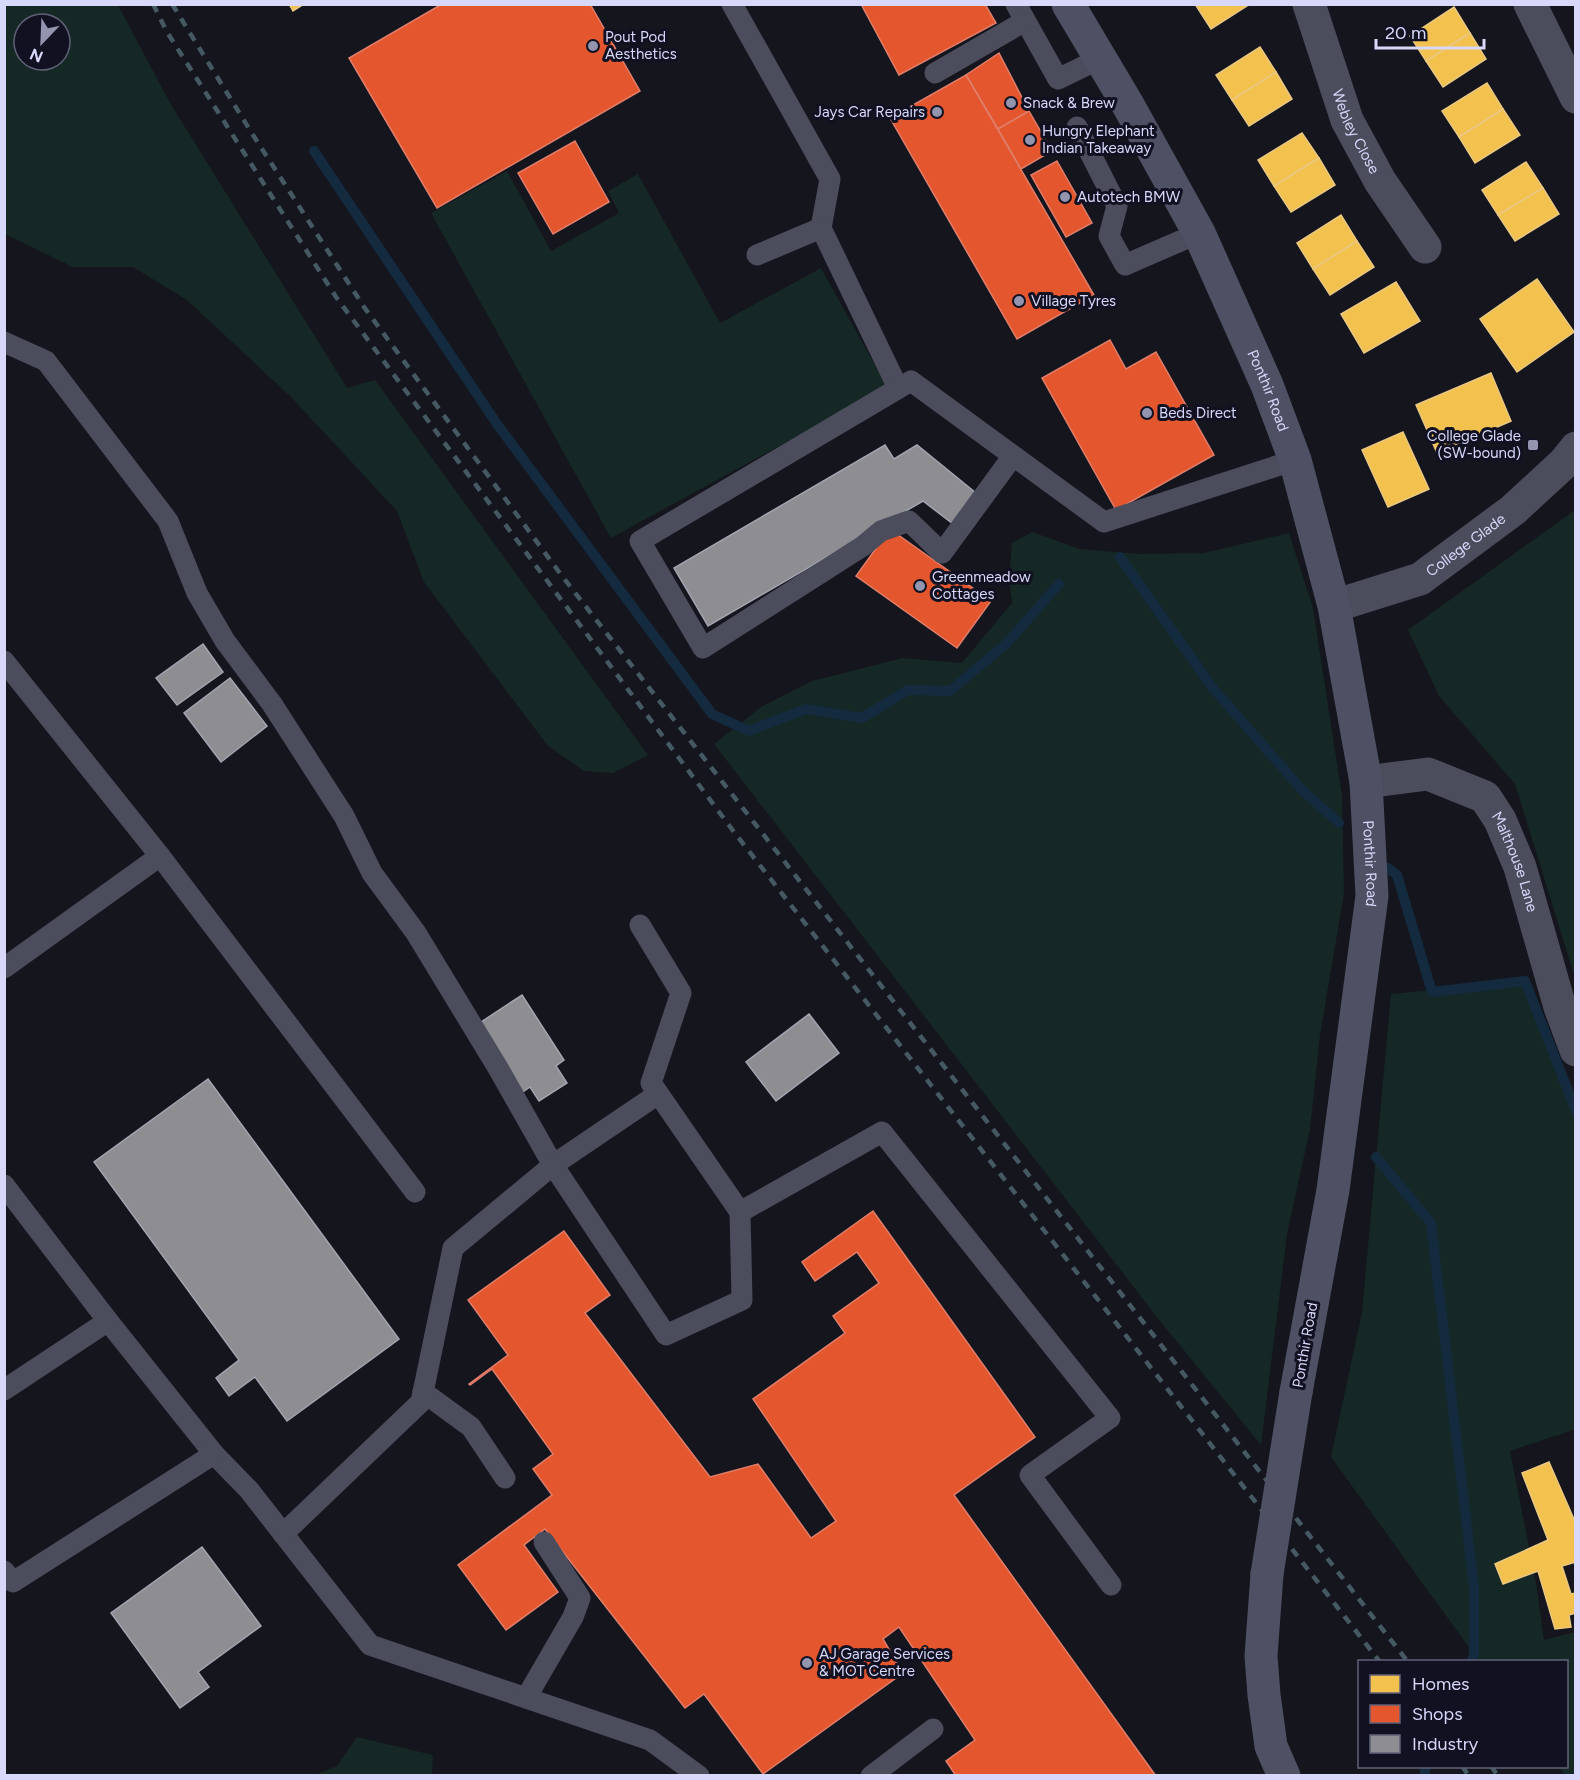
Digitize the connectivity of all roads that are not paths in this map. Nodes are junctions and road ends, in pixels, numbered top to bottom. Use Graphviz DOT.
graph roads {
  1 [pos="732,4"];
  2 [pos="1068,4"];
  3 [pos="1309,4"];
  4 [pos="1530,4"];
  5 [pos="1020,13"];
  6 [pos="1099,59"];
  7 [pos="935,73"];
  8 [pos="1575,98"];
  9 [pos="1077,127"];
  10 [pos="821,228"];
  11 [pos="1199,233"];
  12 [pos="1425,247"];
  13 [pos="757,255"];
  14 [pos="4,342"];
  15 [pos="898,388"];
  16 [pos="1575,448"];
  17 [pos="1013,456"];
  18 [pos="1295,460"];
  19 [pos="1334,606"];
  20 [pos="4,661"];
  21 [pos="1366,782"];
  22 [pos="160,856"];
  23 [pos="640,926"];
  24 [pos="4,968"];
  25 [pos="1575,1050"];
  26 [pos="658,1094"];
  27 [pos="553,1165"];
  28 [pos="4,1185"];
  29 [pos="415,1192"];
  30 [pos="740,1212"];
  31 [pos="108,1321"];
  32 [pos="4,1390"];
  33 [pos="423,1392"];
  34 [pos="214,1454"];
  35 [pos="505,1478"];
  36 [pos="283,1534"];
  37 [pos="544,1542"];
  38 [pos="7,1581"];
  39 [pos="1111,1585"];
  40 [pos="526,1698"];
  41 [pos="933,1729"];
  42 [pos="699,1776"];
  43 [pos="871,1776"];
  44 [pos="1284,1776"];
  1 -- 10 [label="lane"];
  2 -- 6 [label="main road, Ponthir Road"];
  3 -- 12 [label="street, Webley Close"];
  4 -- 8 [label="street"];
  5 -- 6 [label="lane"];
  5 -- 7 [label="lane"];
  6 -- 11 [label="main road, Ponthir Road"];
  9 -- 11 [label="lane"];
  10 -- 13 [label="lane"];
  10 -- 15 [label="lane"];
  11 -- 18 [label="main road, Ponthir Road"];
  14 -- 27 [label="lane"];
  15 -- 17 [label="lane"];
  15 -- 17 [label="lane"];
  16 -- 19 [label="street, College Glade"];
  17 -- 18 [label="lane"];
  18 -- 19 [label="main road, Ponthir Road"];
  19 -- 21 [label="main road, Ponthir Road"];
  20 -- 22 [label="lane"];
  21 -- 25 [label="street, Malthouse Lane"];
  21 -- 44 [label="main road, Ponthir Road, bridge"];
  22 -- 24 [label="lane"];
  22 -- 29 [label="lane"];
  23 -- 26 [label="lane"];
  26 -- 27 [label="lane"];
  26 -- 30 [label="lane"];
  27 -- 30 [label="lane"];
  27 -- 33 [label="lane"];
  28 -- 31 [label="lane"];
  30 -- 39 [label="lane"];
  31 -- 32 [label="lane"];
  31 -- 34 [label="lane"];
  33 -- 35 [label="lane"];
  33 -- 36 [label="lane"];
  34 -- 36 [label="lane"];
  34 -- 38 [label="lane"];
  36 -- 40 [label="lane"];
  37 -- 40 [label="lane"];
  40 -- 42 [label="lane"];
  41 -- 43 [label="lane"];
}
